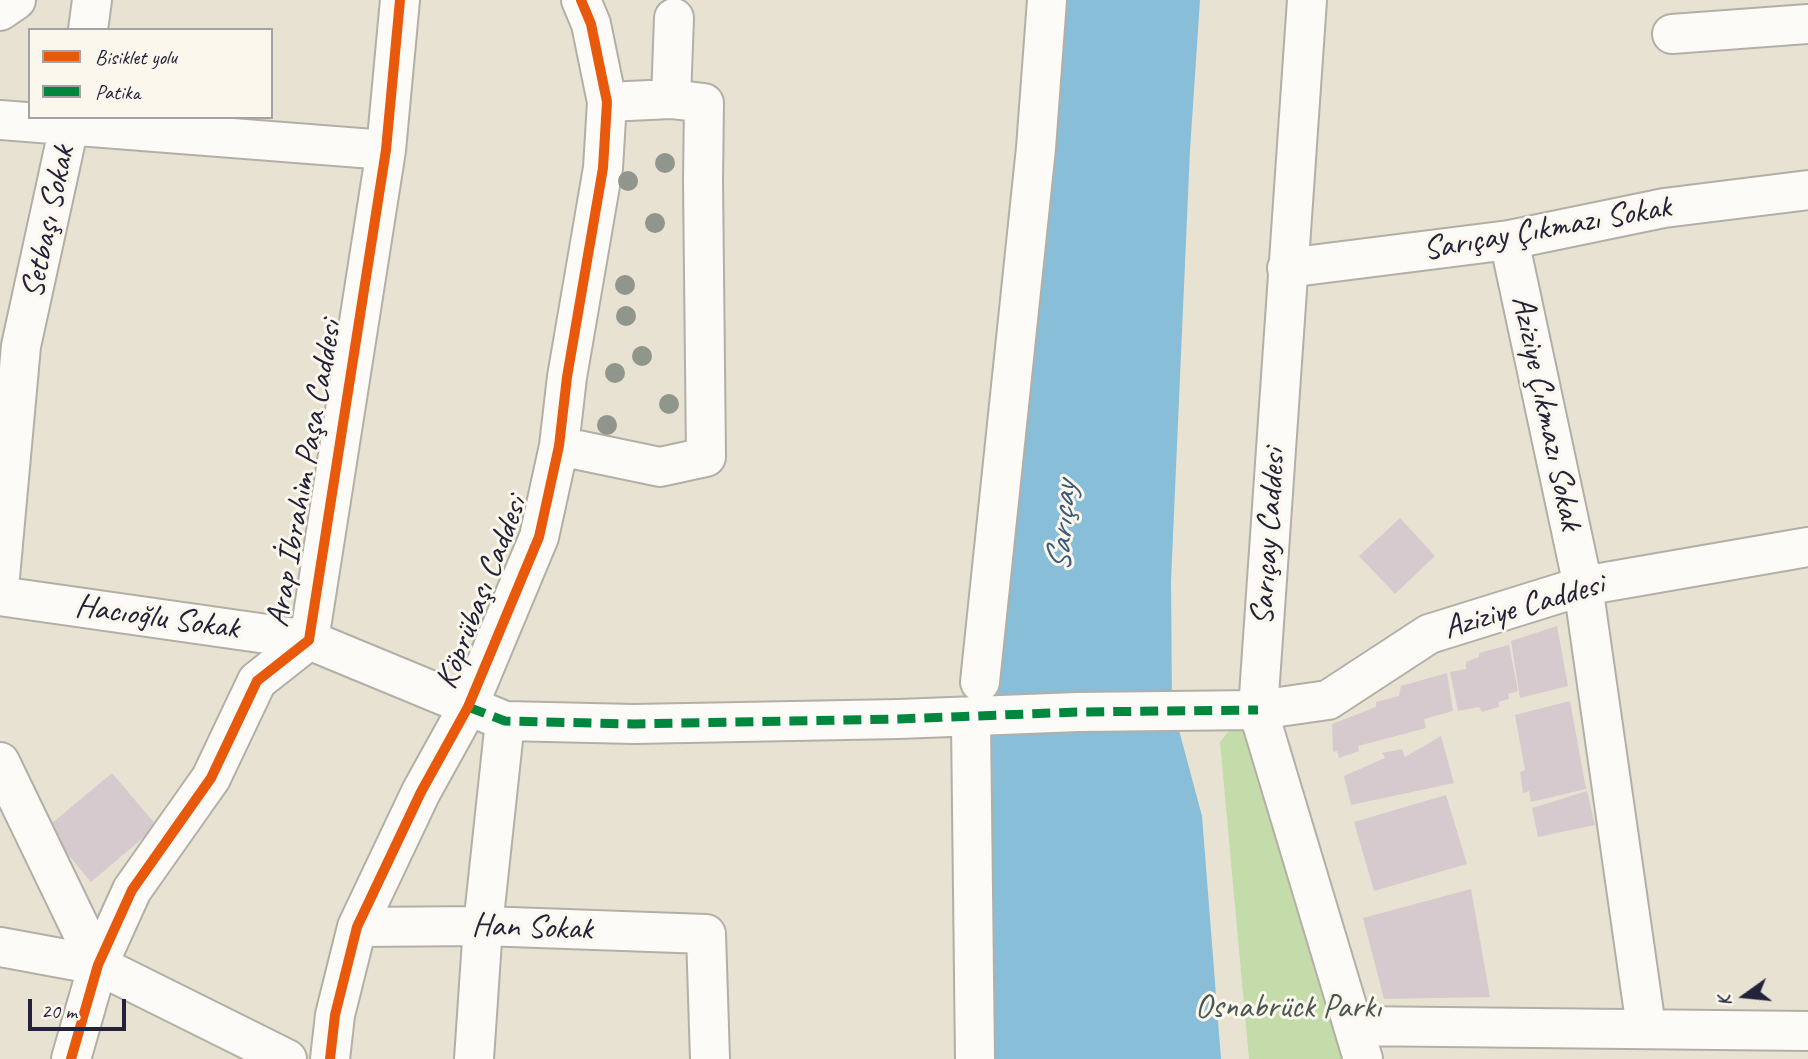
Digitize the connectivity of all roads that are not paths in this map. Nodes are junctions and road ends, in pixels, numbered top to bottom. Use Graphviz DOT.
graph roads {
  1 [pos="16,0"];
  2 [pos="92,0"];
  3 [pos="400,0"];
  4 [pos="581,0"];
  5 [pos="1047,0"];
  6 [pos="1307,0"];
  7 [pos="0,11"];
  8 [pos="674,18"];
  9 [pos="1808,24"];
  10 [pos="88,28"];
  11 [pos="1672,34"];
  12 [pos="671,99"];
  13 [pos="607,102"];
  14 [pos="0,120"];
  15 [pos="70,122"];
  16 [pos="386,150"];
  17 [pos="1808,190"];
  18 [pos="1509,240"];
  19 [pos="1287,268"];
  20 [pos="559,446"];
  21 [pos="1808,547"];
  22 [pos="0,577"];
  23 [pos="1583,586"];
  24 [pos="0,596"];
  25 [pos="309,640"];
  26 [pos="980,682"];
  27 [pos="468,707"];
  28 [pos="1258,710"];
  29 [pos="505,721"];
  30 [pos="971,722"];
  31 [pos="0,762"];
  32 [pos="483,926"];
  33 [pos="357,927"];
  34 [pos="0,947"];
  35 [pos="98,965"];
  36 [pos="1646,1027"];
  37 [pos="1808,1031"];
  38 [pos="1358,1042"];
  39 [pos="71,1059"];
  40 [pos="287,1059"];
  41 [pos="330,1059"];
  42 [pos="474,1059"];
  43 [pos="710,1059"];
  44 [pos="975,1059"];
  1 -- 7 [label="street"];
  2 -- 10 [label="street"];
  3 -- 16 [label="street, Arap İbrahim Paşa Caddesi"];
  4 -- 13 [label="street, Köprübaşı Caddesi"];
  5 -- 26 [label="street"];
  6 -- 19 [label="street, Sarıçay Caddesi"];
  8 -- 12 [label="street"];
  9 -- 11 [label="street"];
  12 -- 13 [label="street"];
  12 -- 20 [label="street"];
  13 -- 20 [label="street, Köprübaşı Caddesi"];
  14 -- 15 [label="street"];
  15 -- 16 [label="street"];
  15 -- 22 [label="street, Setbaşı Sokak"];
  16 -- 25 [label="street, Arap İbrahim Paşa Caddesi"];
  17 -- 18 [label="street, Sarıçay Çıkmazı Sokak"];
  18 -- 19 [label="street, Sarıçay Çıkmazı Sokak"];
  18 -- 23 [label="street, Aziziye Çıkmazı Sokak"];
  19 -- 28 [label="street, Sarıçay Caddesi"];
  20 -- 27 [label="street, Köprübaşı Caddesi"];
  21 -- 23 [label="street, Aziziye Caddesi"];
  23 -- 28 [label="street, Aziziye Caddesi"];
  23 -- 36 [label="street, Aziziye Çıkmazı Sokak"];
  24 -- 25 [label="street, Hacıoğlu Sokak"];
  25 -- 27 [label="street, Hacıoğlu Sokak"];
  25 -- 35 [label="street, Arap İbrahim Paşa Caddesi"];
  27 -- 29 [label="street, Hacıoğlu Sokak"];
  27 -- 33 [label="street, Köprübaşı Caddesi"];
  28 -- 29 [label="street, Aziziye Caddesi"];
  28 -- 38 [label="street, Sarıçay Caddesi"];
  29 -- 32 [label="street"];
  30 -- 44 [label="street"];
  31 -- 35 [label="street"];
  32 -- 33 [label="street, Han Sokak"];
  32 -- 42 [label="street"];
  32 -- 43 [label="street, Han Sokak"];
  33 -- 41 [label="street, Köprübaşı Caddesi"];
  34 -- 35 [label="street"];
  35 -- 39 [label="street, Arap İbrahim Paşa Caddesi"];
  35 -- 40 [label="street"];
  36 -- 37 [label="street"];
  36 -- 38 [label="street"];
}
